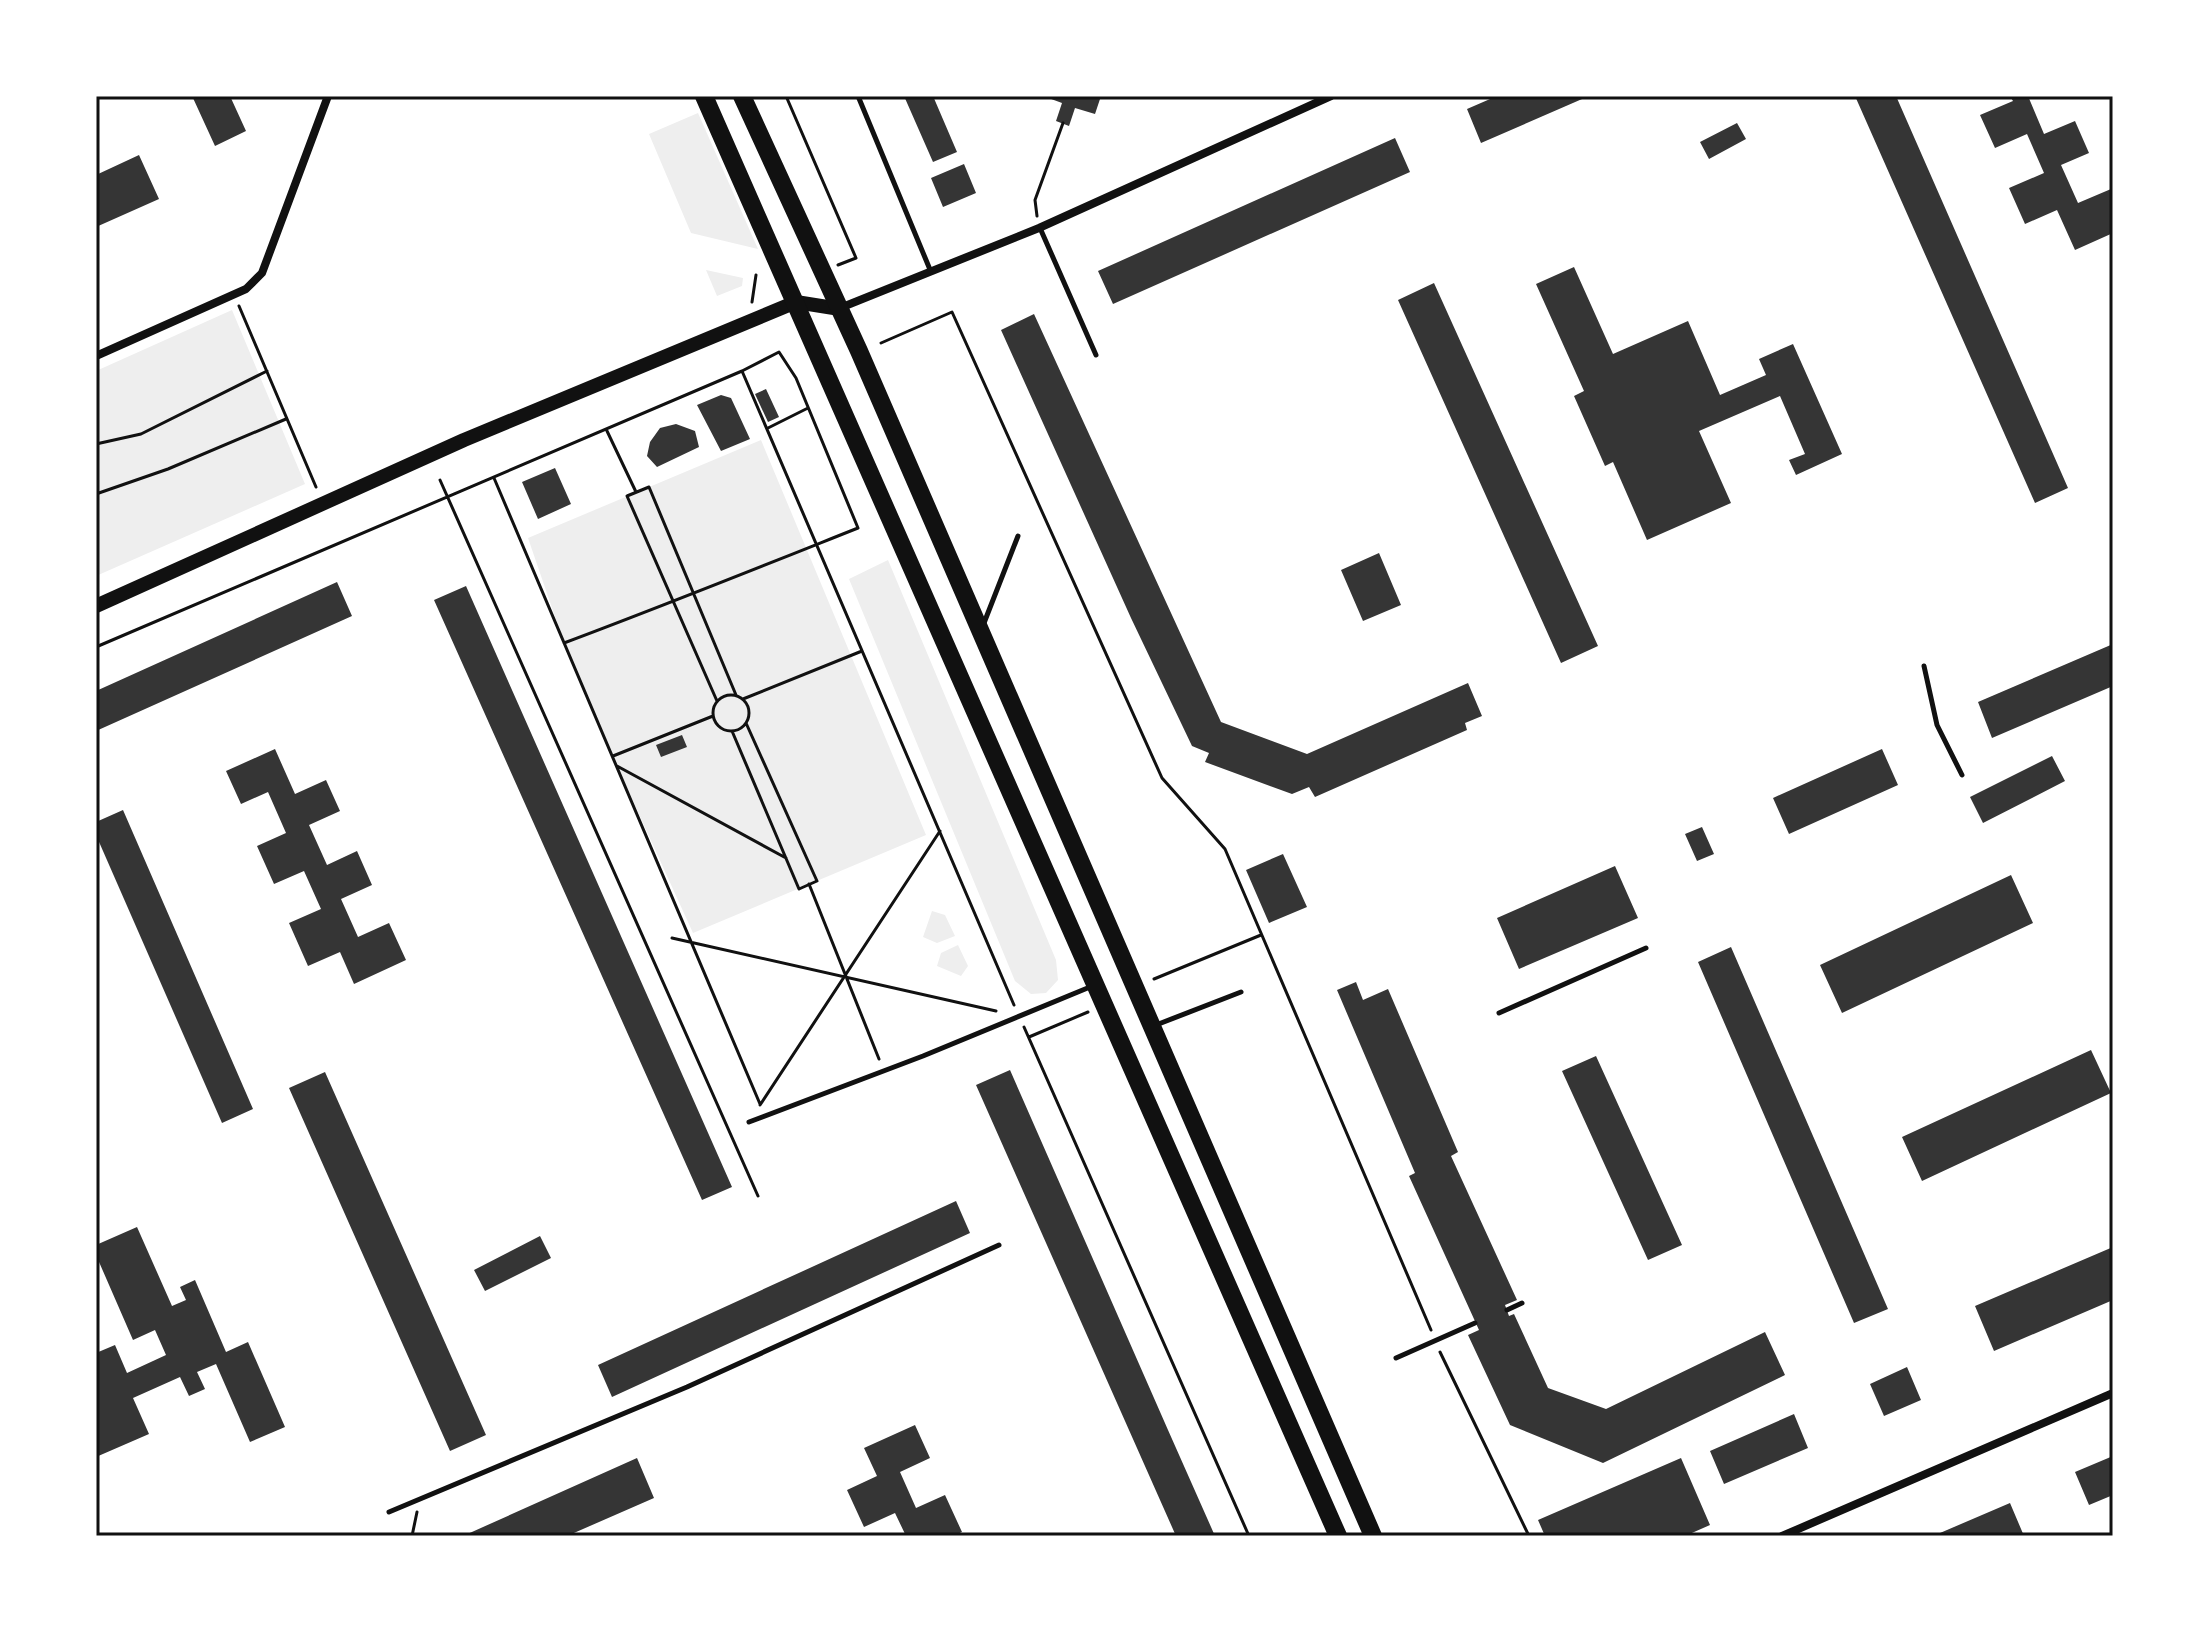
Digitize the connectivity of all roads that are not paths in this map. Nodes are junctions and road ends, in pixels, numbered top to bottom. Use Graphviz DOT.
graph roads {
  1 [pos="328,96"];
  2 [pos="703,96"];
  3 [pos="742,96"];
  4 [pos="858,96"];
  5 [pos="1331,96"];
  6 [pos="1039,228"];
  7 [pos="931,272"];
  8 [pos="796,302"];
  9 [pos="840,309"];
  10 [pos="1096,355"];
  11 [pos="96,356"];
  12 [pos="1018,536"];
  13 [pos="96,606"];
  14 [pos="981,632"];
  15 [pos="1924,666"];
  16 [pos="1962,775"];
  17 [pos="1646,948"];
  18 [pos="1096,984"];
  19 [pos="1241,992"];
  20 [pos="1499,1013"];
  21 [pos="1153,1027"];
  22 [pos="749,1122"];
  23 [pos="999,1245"];
  24 [pos="1522,1303"];
  25 [pos="1507,1310"];
  26 [pos="1475,1323"];
  27 [pos="1396,1358"];
  28 [pos="2113,1393"];
  29 [pos="389,1512"];
  30 [pos="1338,1536"];
  31 [pos="1373,1536"];
  32 [pos="1782,1536"];
  1 -- 11 [label="street"];
  2 -- 8 [label="main road"];
  3 -- 9 [label="main road"];
  4 -- 7 [label="lane"];
  5 -- 6 [label="street"];
  6 -- 7 [label="street"];
  6 -- 10 [label="lane"];
  7 -- 9 [label="street"];
  8 -- 9 [label="street"];
  8 -- 13 [label="street"];
  8 -- 18 [label="main road"];
  9 -- 14 [label="main road"];
  12 -- 14 [label="lane"];
  14 -- 21 [label="main road"];
  15 -- 16 [label="lane"];
  17 -- 20 [label="lane"];
  18 -- 22 [label="lane"];
  18 -- 30 [label="main road"];
  19 -- 21 [label="lane"];
  21 -- 31 [label="main road"];
  23 -- 29 [label="lane"];
  24 -- 25 [label="lane"];
  26 -- 27 [label="lane"];
  28 -- 32 [label="street"];
}
